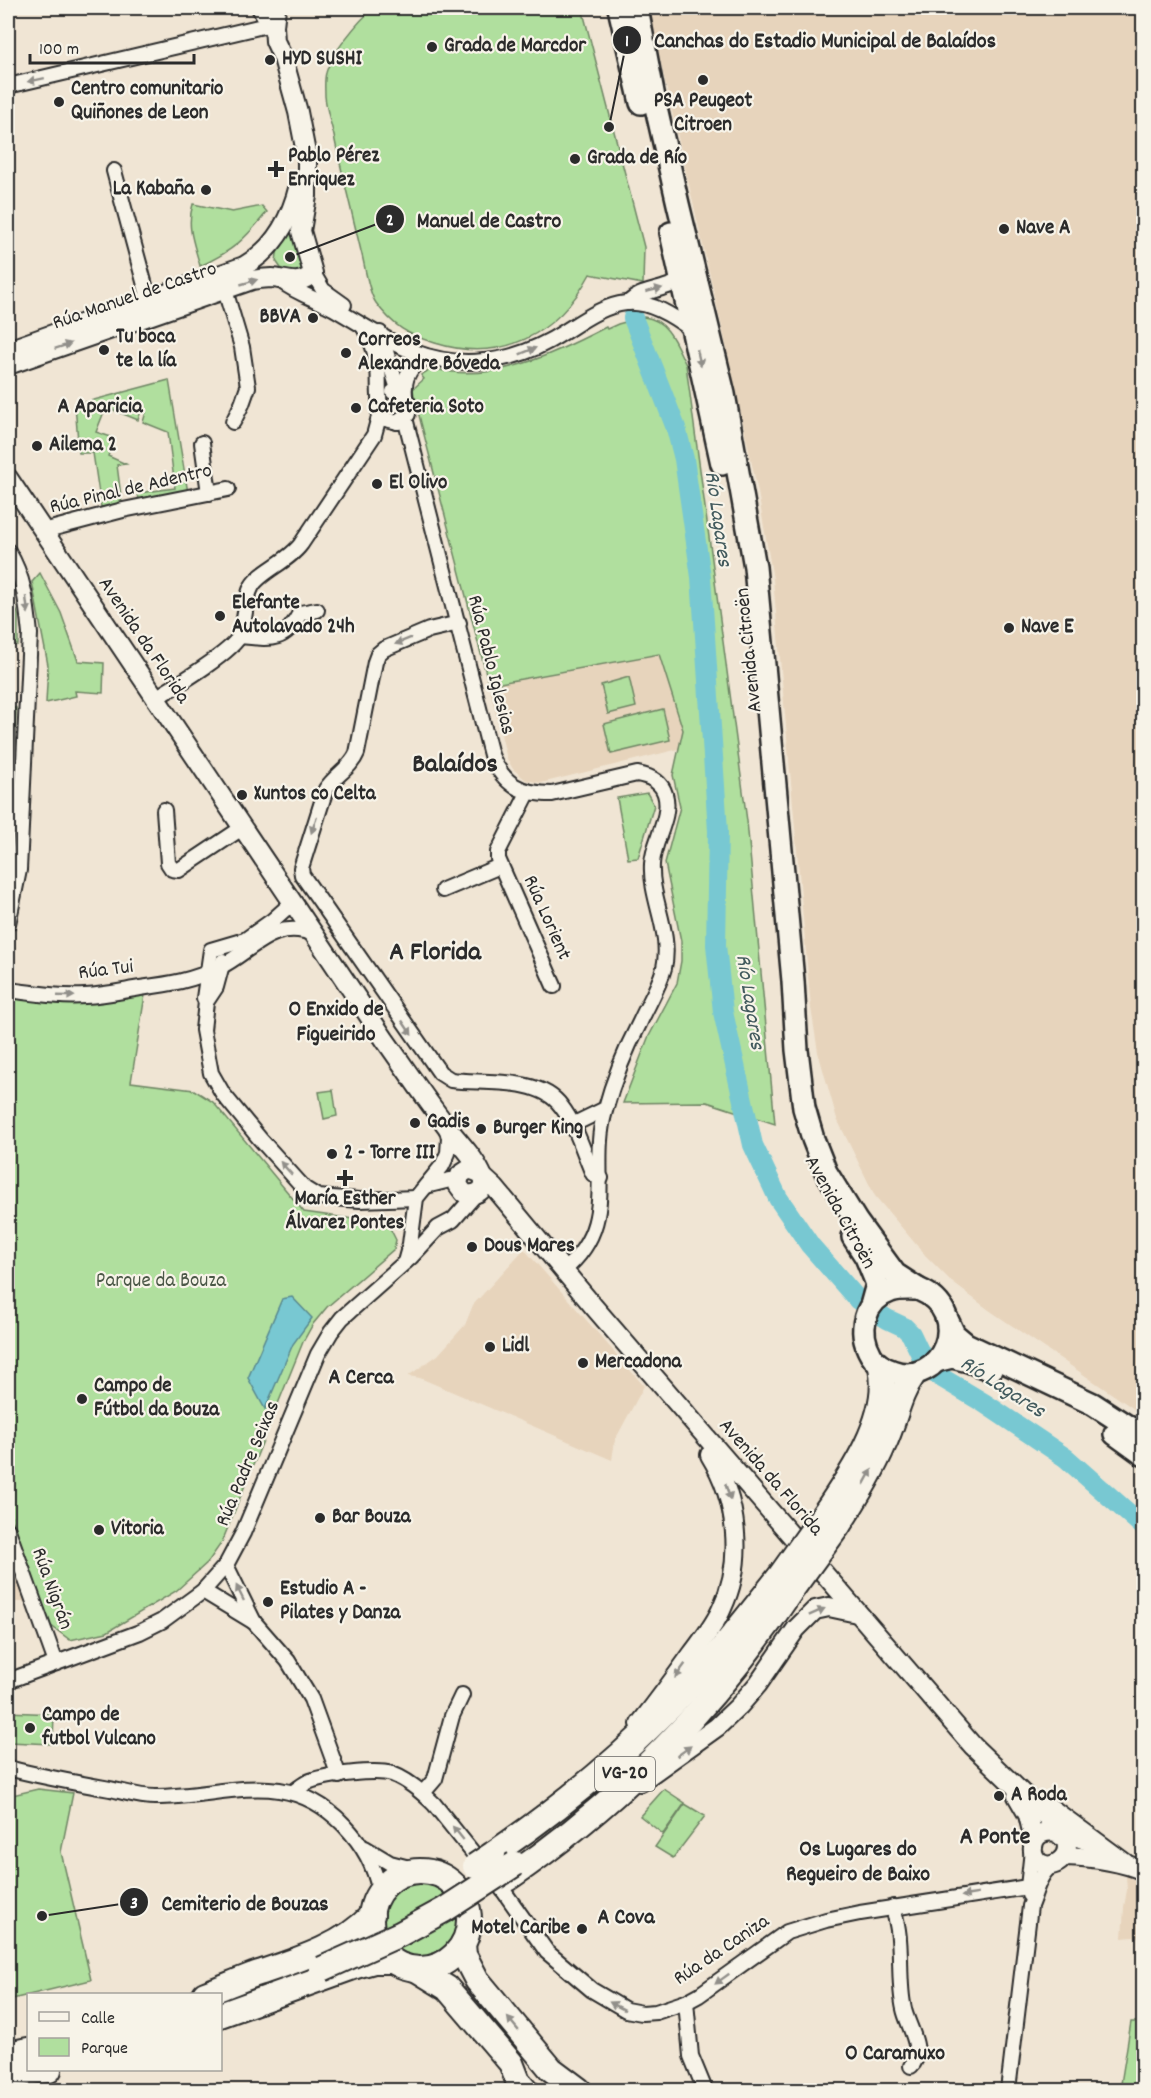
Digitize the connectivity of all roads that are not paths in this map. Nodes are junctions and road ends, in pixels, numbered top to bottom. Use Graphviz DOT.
graph roads {
  1 [pos="620,8"];
  2 [pos="637,8"];
  3 [pos="273,17"];
  4 [pos="284,58"];
  5 [pos="8,86"];
  6 [pos="302,129"];
  7 [pos="114,171"];
  8 [pos="301,231"];
  9 [pos="276,237"];
  10 [pos="313,273"];
  11 [pos="689,277"];
  12 [pos="278,279"];
  13 [pos="225,290"];
  14 [pos="149,300"];
  15 [pos="628,303"];
  16 [pos="362,324"];
  17 [pos="701,329"];
  18 [pos="381,337"];
  19 [pos="8,350"];
  20 [pos="429,357"];
  21 [pos="8,365"];
  22 [pos="402,394"];
  23 [pos="380,406"];
  24 [pos="401,420"];
  25 [pos="233,422"];
  26 [pos="376,432"];
  27 [pos="202,443"];
  28 [pos="8,478"];
  29 [pos="228,489"];
  30 [pos="209,493"];
  31 [pos="43,531"];
  32 [pos="8,551"];
  33 [pos="317,610"];
  34 [pos="459,623"];
  35 [pos="240,636"];
  36 [pos="154,699"];
  37 [pos="528,793"];
  38 [pos="164,810"];
  39 [pos="242,828"];
  40 [pos="500,866"];
  41 [pos="444,890"];
  42 [pos="293,902"];
  43 [pos="273,920"];
  44 [pos="8,924"];
  45 [pos="314,934"];
  46 [pos="265,936"];
  47 [pos="226,945"];
  48 [pos="223,966"];
  49 [pos="208,973"];
  50 [pos="182,982"];
  51 [pos="554,986"];
  52 [pos="8,990"];
  53 [pos="205,1000"];
  54 [pos="605,1109"];
  55 [pos="446,1126"];
  56 [pos="575,1132"];
  57 [pos="459,1142"];
  58 [pos="600,1148"];
  59 [pos="459,1177"];
  60 [pos="601,1178"];
  61 [pos="480,1184"];
  62 [pos="426,1186"];
  63 [pos="416,1202"];
  64 [pos="438,1228"];
  65 [pos="405,1262"];
  66 [pos="563,1271"];
  67 [pos="918,1289"];
  68 [pos="877,1293"];
  69 [pos="947,1320"];
  70 [pos="944,1356"];
  71 [pos="880,1367"];
  72 [pos="1030,1374"];
  73 [pos="913,1375"];
  74 [pos="1104,1397"];
  75 [pos="1143,1437"];
  76 [pos="707,1439"];
  77 [pos="1143,1455"];
  78 [pos="830,1522"];
  79 [pos="8,1530"];
  80 [pos="226,1565"];
  81 [pos="787,1582"];
  82 [pos="203,1591"];
  83 [pos="857,1613"];
  84 [pos="254,1622"];
  85 [pos="56,1663"];
  86 [pos="8,1681"];
  87 [pos="462,1695"];
  88 [pos="8,1768"];
  89 [pos="339,1776"];
  90 [pos="1009,1782"];
  91 [pos="293,1792"];
  92 [pos="423,1792"];
  93 [pos="567,1801"];
  94 [pos="1056,1832"];
  95 [pos="569,1835"];
  96 [pos="362,1845"];
  97 [pos="1033,1845"];
  98 [pos="1101,1846"];
  99 [pos="1059,1861"];
  100 [pos="1125,1863"];
  101 [pos="1143,1871"];
  102 [pos="432,1874"];
  103 [pos="1028,1887"];
  104 [pos="380,1892"];
  105 [pos="1030,1906"];
  106 [pos="893,1907"];
  107 [pos="372,1915"];
  108 [pos="469,1917"];
  109 [pos="464,1944"];
  110 [pos="393,1961"];
  111 [pos="326,1968"];
  112 [pos="416,1969"];
  113 [pos="210,1993"];
  114 [pos="222,1997"];
  115 [pos="686,2002"];
  116 [pos="222,2006"];
  117 [pos="222,2014"];
  118 [pos="222,2024"];
  119 [pos="27,2034"];
  120 [pos="8,2038"];
  121 [pos="27,2041"];
  122 [pos="8,2044"];
  123 [pos="27,2050"];
  124 [pos="8,2054"];
  125 [pos="27,2058"];
  126 [pos="8,2060"];
  127 [pos="511,2063"];
  128 [pos="911,2066"];
  129 [pos="551,2069"];
  130 [pos="41,2071"];
  131 [pos="8,2075"];
  132 [pos="526,2091"];
  133 [pos="536,2091"];
  134 [pos="567,2091"];
  135 [pos="579,2091"];
  136 [pos="705,2091"];
  137 [pos="1008,2091"];
  1 -- 11 [label="main road, Avenida Citroën"];
  2 -- 11 [label="main road, Avenida Citroën"];
  3 -- 4 [label="main road"];
  3 -- 4 [label="main road"];
  3 -- 5 [label="street, one-way"];
  4 -- 6 [label="main road"];
  6 -- 8 [label="main road"];
  6 -- 9 [label="main road"];
  7 -- 14 [label="street, Rúa Manuel de Castro"];
  8 -- 9 [label="main road"];
  8 -- 10 [label="main road"];
  9 -- 12 [label="main road"];
  9 -- 14 [label="main road, Rúa Manuel de Castro"];
  10 -- 12 [label="main road"];
  10 -- 18 [label="street"];
  15 -- 11 [label="street, one-way"];
  11 -- 17 [label="main road, Avenida Citroën"];
  13 -- 12 [label="main road, Rúa Manuel de Castro, one-way"];
  12 -- 16 [label="street"];
  21 -- 13 [label="main road, Rúa Manuel de Castro, one-way"];
  13 -- 25 [label="street"];
  14 -- 19 [label="main road, Rúa Manuel de Castro"];
  15 -- 17 [label="street"];
  20 -- 15 [label="street, one-way"];
  16 -- 18 [label="street"];
  16 -- 23 [label="street"];
  17 -- 67 [label="main road, Avenida Citroën"];
  17 -- 68 [label="main road, Avenida Citroën, one-way"];
  18 -- 20 [label="street"];
  18 -- 22 [label="street"];
  20 -- 22 [label="street"];
  22 -- 23 [label="street"];
  22 -- 24 [label="street"];
  23 -- 24 [label="street"];
  23 -- 26 [label="street"];
  24 -- 26 [label="street"];
  24 -- 34 [label="street, Rúa Pablo Iglesias"];
  26 -- 35 [label="street"];
  27 -- 30 [label="street"];
  28 -- 31 [label="main road, Avenida da Florida"];
  29 -- 30 [label="street, Rúa Pinal de Adentro"];
  30 -- 31 [label="street, Rúa Pinal de Adentro"];
  31 -- 36 [label="main road, Avenida da Florida"];
  32 -- 44 [label="street, one-way"];
  33 -- 35 [label="street"];
  34 -- 37 [label="street, Rúa Pablo Iglesias"];
  34 -- 56 [label="street, one-way"];
  35 -- 36 [label="street"];
  36 -- 39 [label="main road, Avenida da Florida"];
  37 -- 40 [label="street, Rúa Lorient"];
  37 -- 54 [label="street"];
  38 -- 39 [label="street"];
  39 -- 42 [label="main road, Avenida da Florida"];
  40 -- 41 [label="street, Rúa Lorient"];
  40 -- 51 [label="street, Rúa Lorient"];
  42 -- 43 [label="street, Rúa Tui"];
  42 -- 45 [label="main road, Avenida da Florida"];
  43 -- 46 [label="street, Rúa Tui"];
  43 -- 47 [label="street, Rúa Tui"];
  45 -- 46 [label="street, Rúa Tui"];
  45 -- 55 [label="main road, Avenida da Florida"];
  46 -- 48 [label="street, Rúa Tui"];
  47 -- 48 [label="street"];
  47 -- 49 [label="street, Rúa Tui"];
  48 -- 49 [label="street, Rúa Tui"];
  48 -- 53 [label="street"];
  49 -- 50 [label="street, Rúa Tui"];
  49 -- 53 [label="street"];
  52 -- 50 [label="street, Rúa Tui, one-way"];
  50 -- 53 [label="street"];
  63 -- 53 [label="street, one-way"];
  54 -- 56 [label="street"];
  54 -- 58 [label="street"];
  55 -- 57 [label="main road, Avenida da Florida"];
  55 -- 62 [label="street"];
  56 -- 58 [label="street"];
  56 -- 60 [label="street"];
  57 -- 59 [label="main road"];
  57 -- 61 [label="main road, Avenida da Florida"];
  58 -- 60 [label="street"];
  59 -- 61 [label="main road"];
  59 -- 62 [label="street"];
  60 -- 66 [label="street"];
  61 -- 64 [label="street, Rúa Padre Seixas"];
  61 -- 66 [label="main road, Avenida da Florida"];
  62 -- 63 [label="street"];
  63 -- 64 [label="street"];
  63 -- 65 [label="street"];
  64 -- 65 [label="street, Rúa Padre Seixas"];
  65 -- 80 [label="street, Rúa Padre Seixas"];
  66 -- 76 [label="main road, Avenida da Florida"];
  67 -- 68 [label="main road"];
  67 -- 69 [label="main road"];
  68 -- 71 [label="main road"];
  69 -- 70 [label="main road"];
  69 -- 72 [label="main road"];
  70 -- 73 [label="main road"];
  70 -- 77 [label="main road"];
  71 -- 73 [label="main road"];
  71 -- 78 [label="highway, VG-20"];
  72 -- 74 [label="main road"];
  72 -- 75 [label="main road"];
  78 -- 73 [label="highway, VG-20, one-way"];
  76 -- 83 [label="main road, Avenida da Florida"];
  76 -- 93 [label="main road, one-way"];
  78 -- 81 [label="highway, VG-20, bridge"];
  79 -- 85 [label="street, Rúa Nigrán"];
  80 -- 82 [label="street, Rúa Padre Seixas"];
  84 -- 80 [label="street, one-way"];
  81 -- 93 [label="highway"];
  81 -- 95 [label="highway"];
  81 -- 111 [label="highway, VG-20"];
  82 -- 84 [label="street"];
  82 -- 85 [label="street, Rúa Padre Seixas"];
  83 -- 90 [label="main road, Avenida da Florida"];
  95 -- 83 [label="main road, one-way"];
  84 -- 89 [label="street"];
  85 -- 86 [label="street, Rúa Padre Seixas"];
  87 -- 92 [label="street"];
  88 -- 91 [label="street"];
  89 -- 91 [label="street, Rúa da Caniza"];
  89 -- 92 [label="street, Rúa da Caniza"];
  90 -- 94 [label="main road, Avenida da Florida"];
  90 -- 97 [label="main road, Avenida da Florida"];
  90 -- 98 [label="main road, Avenida da Florida"];
  91 -- 96 [label="street"];
  115 -- 92 [label="street, Rúa da Caniza, one-way"];
  93 -- 102 [label="highway"];
  94 -- 97 [label="main road"];
  94 -- 98 [label="main road, Avenida da Florida"];
  94 -- 99 [label="main road"];
  95 -- 108 [label="highway"];
  96 -- 102 [label="street"];
  96 -- 104 [label="street"];
  97 -- 99 [label="main road"];
  97 -- 103 [label="street"];
  98 -- 100 [label="main road, Avenida da Florida"];
  99 -- 100 [label="main road, Avenida da Florida"];
  99 -- 105 [label="street"];
  100 -- 101 [label="main road, Avenida da Florida"];
  102 -- 104 [label="highway"];
  102 -- 108 [label="highway"];
  103 -- 105 [label="street"];
  103 -- 106 [label="street, Rúa da Caniza, one-way"];
  104 -- 107 [label="highway"];
  105 -- 137 [label="street"];
  106 -- 115 [label="street, Rúa da Caniza, one-way"];
  106 -- 128 [label="street"];
  107 -- 110 [label="highway"];
  107 -- 113 [label="highway"];
  108 -- 109 [label="highway"];
  109 -- 112 [label="highway"];
  129 -- 109 [label="highway, one-way"];
  110 -- 111 [label="highway"];
  110 -- 112 [label="highway"];
  111 -- 114 [label="highway, VG-20"];
  111 -- 116 [label="highway, VG-20"];
  111 -- 117 [label="highway"];
  111 -- 118 [label="highway"];
  112 -- 127 [label="highway"];
  115 -- 136 [label="street"];
  119 -- 120 [label="highway"];
  121 -- 122 [label="highway"];
  123 -- 124 [label="highway"];
  125 -- 126 [label="highway"];
  127 -- 132 [label="highway"];
  127 -- 133 [label="highway"];
  129 -- 134 [label="highway"];
  129 -- 135 [label="highway"];
  130 -- 131 [label="highway"];
}
